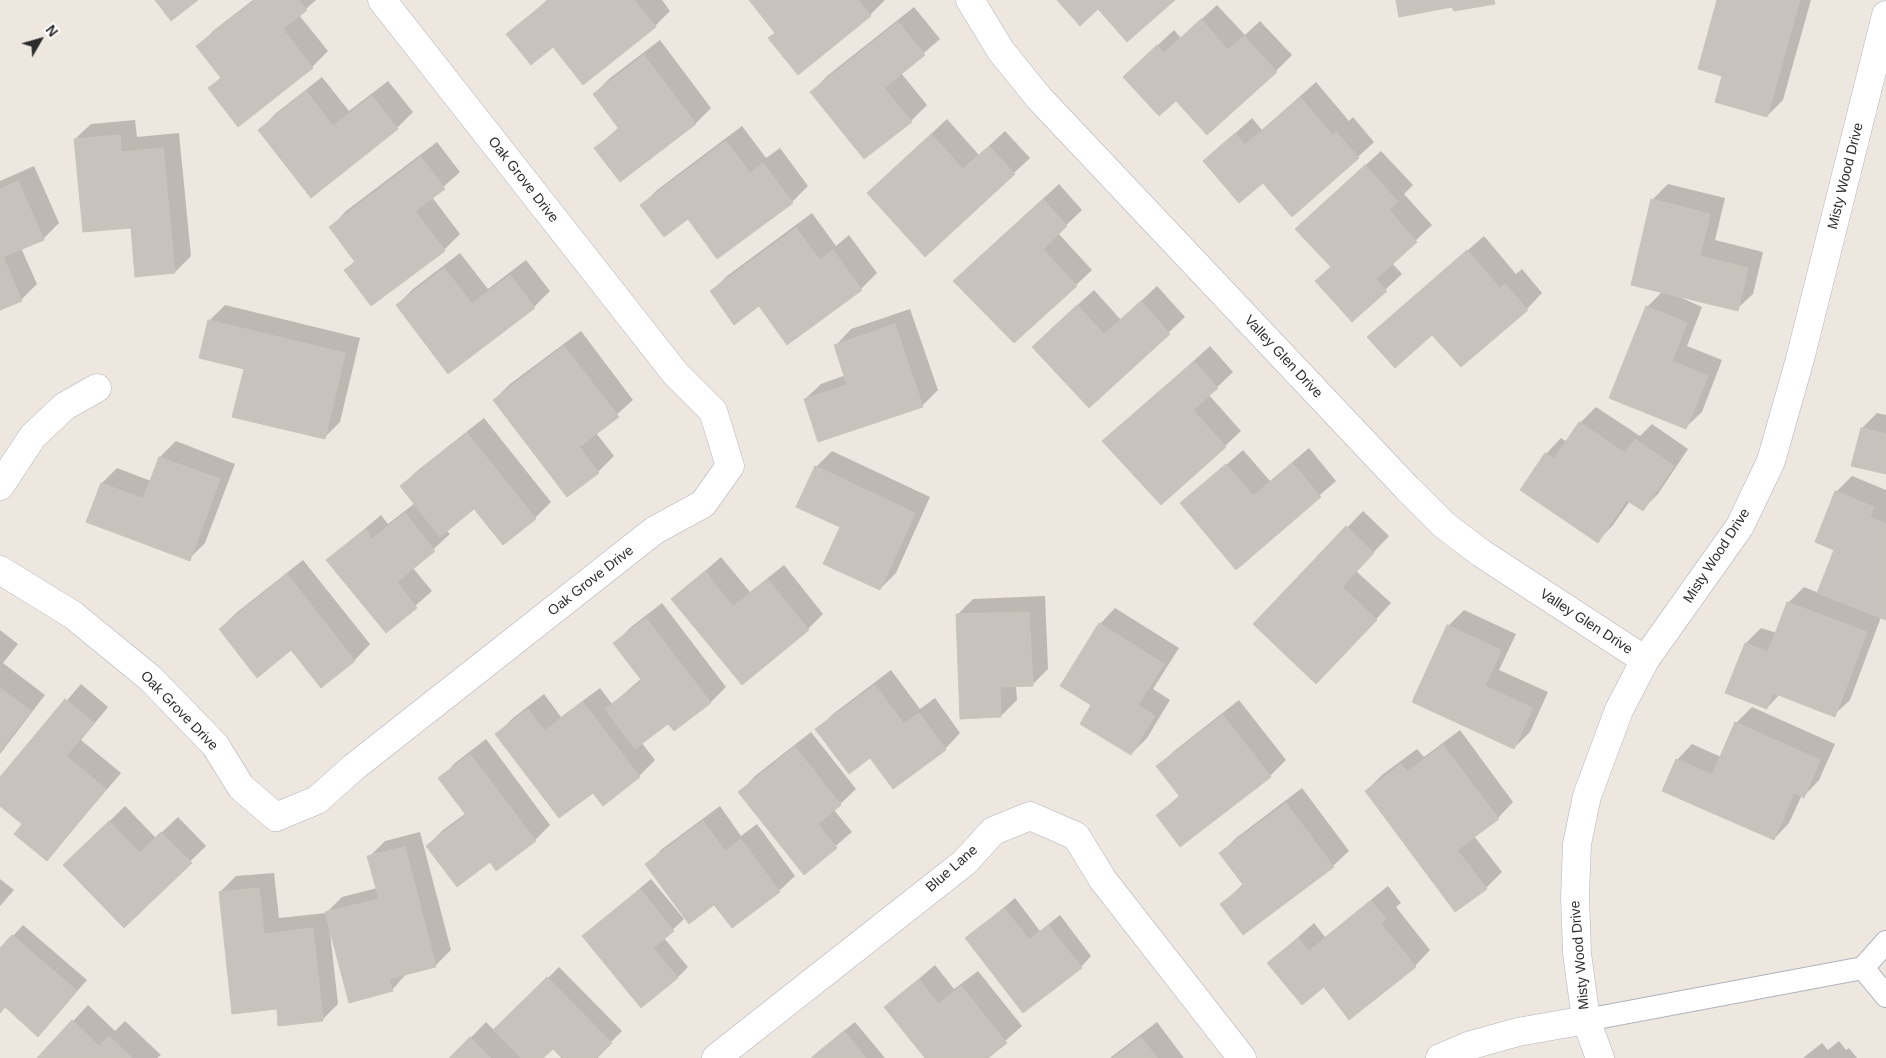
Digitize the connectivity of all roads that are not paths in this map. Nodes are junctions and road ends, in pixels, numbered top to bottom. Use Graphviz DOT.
graph roads {
  1 [pos="382,0"];
  2 [pos="970,0"];
  3 [pos="1886,15"];
  4 [pos="97,388"];
  5 [pos="0,486"];
  6 [pos="0,570"];
  7 [pos="1645,660"];
  8 [pos="1886,942"];
  9 [pos="1864,968"];
  10 [pos="1886,996"];
  11 [pos="1586,1020"];
  12 [pos="716,1058"];
  13 [pos="1242,1058"];
  14 [pos="1440,1058"];
  15 [pos="1600,1058"];
  1 -- 6 [label="street, Oak Grove Drive"];
  2 -- 7 [label="street, Valley Glen Drive"];
  3 -- 7 [label="street, Misty Wood Drive"];
  4 -- 5 [label="street"];
  7 -- 11 [label="street, Misty Wood Drive"];
  8 -- 9 [label="lane"];
  9 -- 10 [label="lane"];
  9 -- 11 [label="lane"];
  11 -- 14 [label="street"];
  11 -- 15 [label="street, Misty Wood Drive"];
  12 -- 13 [label="street, Blue Lane"];
}
